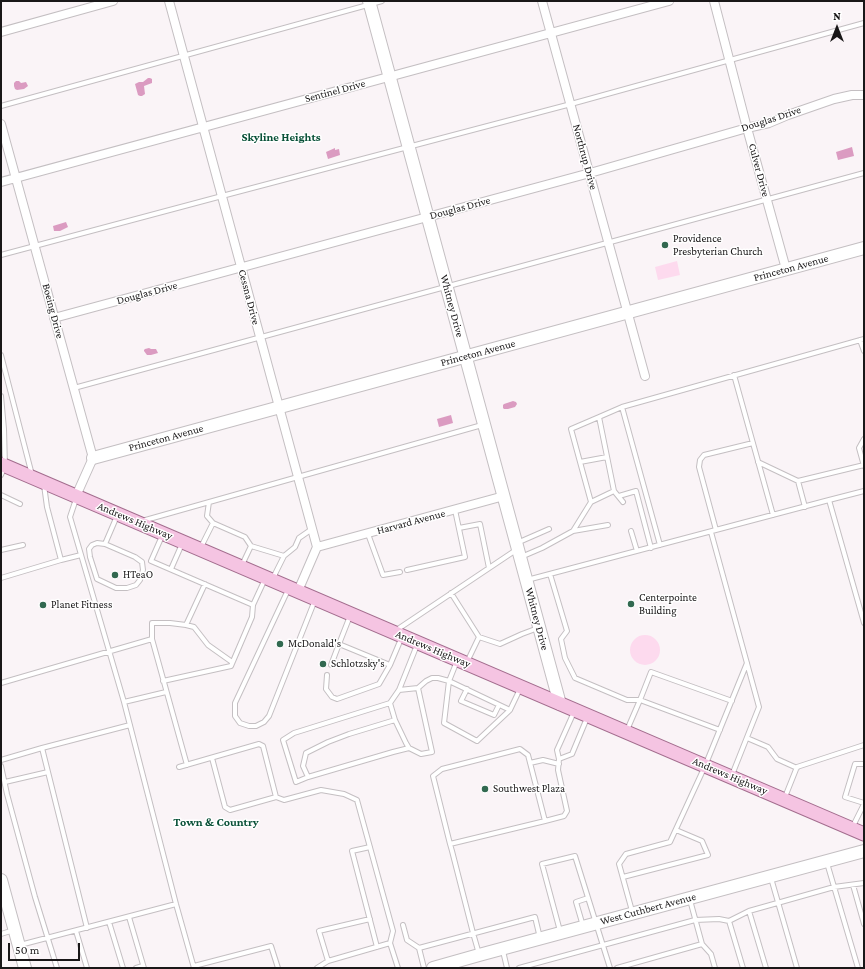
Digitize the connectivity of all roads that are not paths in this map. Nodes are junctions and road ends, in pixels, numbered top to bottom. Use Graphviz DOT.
graph roads {
  1 [pos="113,1"];
  2 [pos="169,1"];
  3 [pos="542,1"];
  4 [pos="669,1"];
  5 [pos="714,1"];
  6 [pos="374,2"];
  7 [pos="864,23"];
  8 [pos="1,32"];
  9 [pos="551,32"];
  10 [pos="184,56"];
  11 [pos="730,60"];
  12 [pos="390,77"];
  13 [pos="864,95"];
  14 [pos="571,104"];
  15 [pos="1,106"];
  16 [pos="1,124"];
  17 [pos="203,127"];
  18 [pos="748,128"];
  19 [pos="409,147"];
  20 [pos="590,172"];
  21 [pos="864,173"];
  22 [pos="16,178"];
  23 [pos="1,182"];
  24 [pos="222,196"];
  25 [pos="767,200"];
  26 [pos="428,217"];
  27 [pos="608,243"];
  28 [pos="34,246"];
  29 [pos="864,248"];
  30 [pos="1,255"];
  31 [pos="241,267"];
  32 [pos="786,269"];
  33 [pos="447,286"];
  34 [pos="627,312"];
  35 [pos="54,318"];
  36 [pos="260,337"];
  37 [pos="862,339"];
  38 [pos="864,351"];
  39 [pos="1,355"];
  40 [pos="466,356"];
  41 [pos="645,376"];
  42 [pos="734,376"];
  43 [pos="74,388"];
  44 [pos="1,396"];
  45 [pos="279,407"];
  46 [pos="622,407"];
  47 [pos="599,417"];
  48 [pos="2,419"];
  49 [pos="485,425"];
  50 [pos="864,439"];
  51 [pos="753,443"];
  52 [pos="607,456"];
  53 [pos="93,458"];
  54 [pos="580,462"];
  55 [pos="758,462"];
  56 [pos="864,465"];
  57 [pos="2,468"];
  58 [pos="298,477"];
  59 [pos="39,480"];
  60 [pos="798,481"];
  61 [pos="614,491"];
  62 [pos="864,492"];
  63 [pos="1,495"];
  64 [pos="76,496"];
  65 [pos="504,496"];
  66 [pos="619,496"];
  67 [pos="829,500"];
  68 [pos="209,502"];
  69 [pos="591,502"];
  70 [pos="623,502"];
  71 [pos="20,504"];
  72 [pos="805,507"];
  73 [pos="455,510"];
  74 [pos="118,514"];
  75 [pos="773,515"];
  76 [pos="137,522"];
  77 [pos="213,523"];
  78 [pos="608,525"];
  79 [pos="459,528"];
  80 [pos="312,529"];
  81 [pos="549,529"];
  82 [pos="716,530"];
  83 [pos="573,531"];
  84 [pos="631,531"];
  85 [pos="711,532"];
  86 [pos="368,533"];
  87 [pos="163,534"];
  88 [pos="183,542"];
  89 [pos="105,544"];
  90 [pos="24,545"];
  91 [pos="660,545"];
  92 [pos="251,546"];
  93 [pos="317,547"];
  94 [pos="651,548"];
  95 [pos="200,549"];
  96 [pos="1,550"];
  97 [pos="519,550"];
  98 [pos="637,551"];
  99 [pos="80,555"];
  100 [pos="284,556"];
  101 [pos="61,560"];
  102 [pos="241,567"];
  103 [pos="490,568"];
  104 [pos="171,569"];
  105 [pos="408,570"];
  106 [pos="400,572"];
  107 [pos="550,574"];
  108 [pos="1,578"];
  109 [pos="269,579"];
  110 [pos="527,580"];
  111 [pos="205,584"];
  112 [pos="293,589"];
  113 [pos="451,594"];
  114 [pos="315,599"];
  115 [pos="253,605"];
  116 [pos="351,614"];
  117 [pos="864,623"];
  118 [pos="186,625"];
  119 [pos="540,627"];
  120 [pos="398,634"];
  121 [pos="479,637"];
  122 [pos="152,639"];
  123 [pos="418,643"];
  124 [pos="339,644"];
  125 [pos="110,652"];
  126 [pos="462,661"];
  127 [pos="232,662"];
  128 [pos="747,663"];
  129 [pos="331,665"];
  130 [pos="390,665"];
  131 [pos="328,675"];
  132 [pos="163,681"];
  133 [pos="449,681"];
  134 [pos="1,683"];
  135 [pos="521,687"];
  136 [pos="418,688"];
  137 [pos="467,689"];
  138 [pos="399,690"];
  139 [pos="166,692"];
  140 [pos="640,700"];
  141 [pos="732,701"];
  142 [pos="124,702"];
  143 [pos="390,703"];
  144 [pos="560,704"];
  145 [pos="499,705"];
  146 [pos="510,710"];
  147 [pos="574,710"];
  148 [pos="588,715"];
  149 [pos="395,720"];
  150 [pos="130,725"];
  151 [pos="720,730"];
  152 [pos="626,732"];
  153 [pos="747,738"];
  154 [pos="864,745"];
  155 [pos="42,748"];
  156 [pos="410,748"];
  157 [pos="212,758"];
  158 [pos="1,760"];
  159 [pos="559,761"];
  160 [pos="530,763"];
  161 [pos="864,764"];
  162 [pos="187,765"];
  163 [pos="1,766"];
  164 [pos="705,766"];
  165 [pos="179,767"];
  166 [pos="797,768"];
  167 [pos="48,772"];
  168 [pos="308,777"];
  169 [pos="731,777"];
  170 [pos="5,782"];
  171 [pos="276,797"];
  172 [pos="784,800"];
  173 [pos="864,804"];
  174 [pos="545,821"];
  175 [pos="852,828"];
  176 [pos="676,830"];
  177 [pos="864,834"];
  178 [pos="450,844"];
  179 [pos="370,847"];
  180 [pos="864,851"];
  181 [pos="827,861"];
  182 [pos="771,876"];
  183 [pos="623,877"];
  184 [pos="1,880"];
  185 [pos="864,883"];
  186 [pos="853,885"];
  187 [pos="834,887"];
  188 [pos="3,894"];
  189 [pos="588,898"];
  190 [pos="689,898"];
  191 [pos="779,903"];
  192 [pos="176,904"];
  193 [pos="749,912"];
  194 [pos="632,913"];
  195 [pos="129,917"];
  196 [pos="370,919"];
  197 [pos="695,920"];
  198 [pos="729,921"];
  199 [pos="110,922"];
  200 [pos="596,923"];
  201 [pos="864,924"];
  202 [pos="403,925"];
  203 [pos="583,927"];
  204 [pos="87,928"];
  205 [pos="15,930"];
  206 [pos="76,930"];
  207 [pos="473,933"];
  208 [pos="561,933"];
  209 [pos="1,934"];
  210 [pos="47,938"];
  211 [pos="540,938"];
  212 [pos="390,944"];
  213 [pos="702,944"];
  214 [pos="602,945"];
  215 [pos="19,946"];
  216 [pos="377,947"];
  217 [pos="418,948"];
  218 [pos="502,948"];
  219 [pos="479,954"];
  220 [pos="328,961"];
  221 [pos="143,967"];
  222 [pos="194,967"];
  223 [pos="25,968"];
  224 [pos="57,968"];
  225 [pos="87,968"];
  226 [pos="123,968"];
  227 [pos="136,968"];
  228 [pos="278,968"];
  229 [pos="317,968"];
  230 [pos="398,968"];
  231 [pos="424,968"];
  232 [pos="432,968"];
  233 [pos="507,968"];
  234 [pos="519,968"];
  235 [pos="610,968"];
  236 [pos="617,968"];
  237 [pos="715,968"];
  238 [pos="743,968"];
  239 [pos="766,968"];
  240 [pos="797,968"];
  241 [pos="858,968"];
  1 -- 8 [label="street"];
  2 -- 10 [label="street, Cessna Drive"];
  3 -- 9 [label="street, Northrup Drive"];
  4 -- 9 [label="street, Sentinel Drive"];
  5 -- 11 [label="street, Culver Drive"];
  6 -- 10 [label="lane"];
  6 -- 12 [label="street, Whitney Drive"];
  7 -- 11 [label="lane"];
  9 -- 12 [label="street, Sentinel Drive"];
  9 -- 14 [label="street, Northrup Drive"];
  10 -- 15 [label="lane"];
  10 -- 17 [label="street, Cessna Drive"];
  11 -- 14 [label="lane"];
  11 -- 18 [label="street, Culver Drive"];
  12 -- 17 [label="street, Sentinel Drive"];
  12 -- 19 [label="street, Whitney Drive"];
  13 -- 18 [label="street, Douglas Drive"];
  14 -- 19 [label="lane"];
  14 -- 20 [label="street, Northrup Drive"];
  16 -- 22 [label="street, Boeing Drive"];
  17 -- 22 [label="street, Sentinel Drive"];
  17 -- 24 [label="street, Cessna Drive"];
  18 -- 20 [label="street, Douglas Drive"];
  18 -- 25 [label="street, Culver Drive"];
  19 -- 24 [label="lane"];
  19 -- 26 [label="street, Whitney Drive"];
  20 -- 26 [label="street, Douglas Drive"];
  20 -- 27 [label="street, Northrup Drive"];
  21 -- 25 [label="lane"];
  22 -- 23 [label="street, Sentinel Drive"];
  22 -- 28 [label="street, Boeing Drive"];
  24 -- 28 [label="lane"];
  24 -- 31 [label="street, Cessna Drive"];
  25 -- 27 [label="lane"];
  25 -- 32 [label="street, Culver Drive"];
  26 -- 31 [label="street, Douglas Drive"];
  26 -- 33 [label="street, Whitney Drive"];
  27 -- 33 [label="lane"];
  27 -- 34 [label="street, Northrup Drive"];
  28 -- 30 [label="lane"];
  28 -- 35 [label="street, Boeing Drive"];
  29 -- 32 [label="street, Princeton Avenue"];
  31 -- 35 [label="street, Douglas Drive"];
  31 -- 36 [label="street, Cessna Drive"];
  32 -- 34 [label="street, Princeton Avenue"];
  33 -- 36 [label="lane"];
  33 -- 40 [label="street, Whitney Drive"];
  34 -- 40 [label="street, Princeton Avenue"];
  34 -- 41 [label="street, Northrup Drive"];
  35 -- 43 [label="street, Boeing Drive"];
  36 -- 43 [label="lane"];
  36 -- 45 [label="street, Cessna Drive"];
  37 -- 38 [label="lane"];
  37 -- 42 [label="lane"];
  39 -- 59 [label="lane"];
  40 -- 45 [label="street, Princeton Avenue"];
  40 -- 49 [label="street, Whitney Drive"];
  42 -- 46 [label="lane"];
  42 -- 51 [label="lane"];
  43 -- 53 [label="street, Boeing Drive"];
  44 -- 48 [label="lane"];
  45 -- 53 [label="street, Princeton Avenue"];
  45 -- 58 [label="street, Cessna Drive"];
  46 -- 47 [label="lane"];
  46 -- 91 [label="lane"];
  47 -- 52 [label="lane"];
  47 -- 54 [label="lane"];
  48 -- 57 [label="lane"];
  49 -- 58 [label="lane"];
  49 -- 65 [label="street, Whitney Drive"];
  50 -- 56 [label="lane"];
  51 -- 55 [label="lane"];
  51 -- 82 [label="lane"];
  52 -- 54 [label="lane"];
  52 -- 61 [label="lane"];
  53 -- 64 [label="street"];
  54 -- 69 [label="lane"];
  55 -- 60 [label="lane"];
  55 -- 75 [label="lane"];
  56 -- 60 [label="lane"];
  57 -- 59 [label="main road, Andrews Highway"];
  58 -- 68 [label="lane"];
  58 -- 80 [label="street, Cessna Drive"];
  59 -- 64 [label="main road, Andrews Highway"];
  59 -- 101 [label="lane"];
  60 -- 72 [label="lane"];
  61 -- 66 [label="lane"];
  61 -- 69 [label="lane"];
  62 -- 67 [label="lane"];
  63 -- 71 [label="lane"];
  64 -- 74 [label="main road, Andrews Highway"];
  64 -- 99 [label="lane"];
  65 -- 73 [label="street, Harvard Avenue"];
  65 -- 97 [label="street, Whitney Drive"];
  66 -- 70 [label="lane"];
  66 -- 94 [label="lane"];
  67 -- 72 [label="lane"];
  67 -- 117 [label="lane"];
  68 -- 76 [label="lane"];
  68 -- 77 [label="lane"];
  69 -- 83 [label="lane"];
  72 -- 75 [label="lane"];
  73 -- 79 [label="lane"];
  73 -- 86 [label="street, Harvard Avenue"];
  74 -- 76 [label="main road, Andrews Highway"];
  74 -- 89 [label="lane"];
  75 -- 82 [label="lane"];
  76 -- 87 [label="main road, Andrews Highway"];
  77 -- 92 [label="lane"];
  77 -- 95 [label="lane"];
  78 -- 83 [label="lane"];
  79 -- 103 [label="lane"];
  79 -- 105 [label="lane"];
  80 -- 93 [label="street, Cessna Drive"];
  80 -- 100 [label="lane"];
  81 -- 97 [label="lane"];
  82 -- 85 [label="lane"];
  83 -- 97 [label="lane"];
  84 -- 98 [label="lane"];
  85 -- 91 [label="lane"];
  85 -- 128 [label="lane"];
  86 -- 93 [label="street, Harvard Avenue"];
  86 -- 106 [label="lane"];
  87 -- 88 [label="main road, Andrews Highway"];
  87 -- 104 [label="lane"];
  88 -- 95 [label="main road, Andrews Highway"];
  88 -- 104 [label="lane"];
  89 -- 89 [label="lane"];
  90 -- 96 [label="lane"];
  91 -- 94 [label="lane"];
  92 -- 100 [label="lane"];
  92 -- 102 [label="lane"];
  93 -- 112 [label="street"];
  94 -- 98 [label="lane"];
  95 -- 102 [label="main road, Andrews Highway"];
  97 -- 103 [label="lane"];
  97 -- 110 [label="street, Whitney Drive"];
  98 -- 107 [label="lane"];
  99 -- 101 [label="lane"];
  99 -- 125 [label="lane"];
  100 -- 109 [label="lane"];
  101 -- 108 [label="lane"];
  102 -- 109 [label="main road, Andrews Highway"];
  103 -- 113 [label="lane"];
  104 -- 111 [label="lane"];
  107 -- 110 [label="lane"];
  107 -- 140 [label="lane"];
  109 -- 112 [label="main road, Andrews Highway"];
  109 -- 115 [label="lane"];
  110 -- 119 [label="street, Whitney Drive"];
  111 -- 115 [label="lane"];
  111 -- 118 [label="lane"];
  112 -- 114 [label="main road, Andrews Highway"];
  112 -- 114 [label="lane"];
  113 -- 120 [label="lane"];
  113 -- 121 [label="lane"];
  114 -- 116 [label="main road, Andrews Highway"];
  115 -- 127 [label="lane"];
  116 -- 120 [label="main road, Andrews Highway"];
  116 -- 124 [label="lane"];
  118 -- 122 [label="lane"];
  118 -- 127 [label="lane"];
  119 -- 121 [label="lane"];
  119 -- 144 [label="street, Whitney Drive"];
  120 -- 123 [label="main road, Andrews Highway"];
  120 -- 130 [label="lane"];
  121 -- 126 [label="lane"];
  122 -- 125 [label="lane"];
  122 -- 132 [label="lane"];
  123 -- 126 [label="main road, Andrews Highway"];
  123 -- 138 [label="lane"];
  124 -- 129 [label="lane"];
  124 -- 130 [label="lane"];
  125 -- 134 [label="lane"];
  125 -- 142 [label="lane"];
  126 -- 133 [label="lane"];
  126 -- 135 [label="main road, Andrews Highway"];
  127 -- 132 [label="lane"];
  128 -- 141 [label="lane"];
  128 -- 153 [label="lane"];
  130 -- 131 [label="lane"];
  132 -- 139 [label="lane"];
  133 -- 136 [label="lane"];
  133 -- 137 [label="lane"];
  133 -- 146 [label="lane"];
  135 -- 144 [label="main road, Andrews Highway"];
  135 -- 146 [label="lane"];
  136 -- 138 [label="lane"];
  136 -- 156 [label="lane"];
  137 -- 145 [label="lane"];
  137 -- 145 [label="lane"];
  138 -- 143 [label="lane"];
  139 -- 142 [label="lane"];
  139 -- 162 [label="lane"];
  140 -- 141 [label="lane"];
  140 -- 151 [label="lane"];
  140 -- 152 [label="lane"];
  141 -- 151 [label="lane"];
  142 -- 150 [label="lane"];
  143 -- 149 [label="lane"];
  143 -- 168 [label="lane"];
  144 -- 147 [label="main road, Andrews Highway"];
  145 -- 146 [label="lane"];
  147 -- 148 [label="main road, Andrews Highway"];
  147 -- 159 [label="lane"];
  148 -- 152 [label="main road, Andrews Highway"];
  148 -- 159 [label="lane"];
  149 -- 156 [label="lane"];
  149 -- 168 [label="lane"];
  150 -- 155 [label="lane"];
  150 -- 192 [label="lane"];
  151 -- 164 [label="lane"];
  152 -- 164 [label="main road, Andrews Highway"];
  153 -- 166 [label="lane"];
  153 -- 169 [label="lane"];
  154 -- 166 [label="lane"];
  155 -- 158 [label="lane"];
  155 -- 167 [label="lane"];
  156 -- 168 [label="lane"];
  157 -- 162 [label="lane"];
  157 -- 171 [label="lane"];
  157 -- 171 [label="lane"];
  159 -- 160 [label="lane"];
  159 -- 174 [label="lane"];
  160 -- 174 [label="lane"];
  160 -- 178 [label="lane"];
  161 -- 173 [label="lane"];
  162 -- 165 [label="lane"];
  163 -- 170 [label="lane"];
  164 -- 169 [label="main road, Andrews Highway"];
  164 -- 176 [label="lane"];
  166 -- 172 [label="lane"];
  167 -- 170 [label="lane"];
  167 -- 204 [label="lane"];
  169 -- 172 [label="main road, Andrews Highway"];
  170 -- 210 [label="lane"];
  171 -- 179 [label="lane"];
  172 -- 175 [label="main road, Andrews Highway"];
  173 -- 175 [label="lane"];
  174 -- 178 [label="lane"];
  175 -- 177 [label="main road, Andrews Highway"];
  176 -- 183 [label="lane"];
  176 -- 183 [label="lane"];
  178 -- 207 [label="lane"];
  179 -- 196 [label="lane"];
  179 -- 212 [label="lane"];
  180 -- 181 [label="street, West Cuthbert Avenue"];
  181 -- 182 [label="street, West Cuthbert Avenue"];
  181 -- 187 [label="lane"];
  182 -- 190 [label="street, West Cuthbert Avenue"];
  182 -- 191 [label="lane"];
  183 -- 194 [label="lane"];
  184 -- 188 [label="street"];
  185 -- 186 [label="lane"];
  186 -- 187 [label="lane"];
  186 -- 201 [label="lane"];
  187 -- 191 [label="lane"];
  187 -- 241 [label="lane"];
  188 -- 205 [label="street"];
  189 -- 200 [label="lane"];
  189 -- 203 [label="lane"];
  189 -- 208 [label="lane"];
  190 -- 194 [label="street, West Cuthbert Avenue"];
  190 -- 197 [label="lane"];
  191 -- 193 [label="lane"];
  191 -- 240 [label="lane"];
  192 -- 195 [label="lane"];
  192 -- 222 [label="lane"];
  193 -- 198 [label="lane"];
  193 -- 239 [label="lane"];
  194 -- 200 [label="street, West Cuthbert Avenue"];
  195 -- 199 [label="lane"];
  195 -- 221 [label="lane"];
  196 -- 216 [label="lane"];
  196 -- 220 [label="lane"];
  197 -- 198 [label="lane"];
  197 -- 213 [label="lane"];
  197 -- 214 [label="lane"];
  198 -- 238 [label="lane"];
  199 -- 204 [label="lane"];
  199 -- 226 [label="lane"];
  200 -- 203 [label="street, West Cuthbert Avenue"];
  200 -- 214 [label="lane"];
  202 -- 217 [label="lane"];
  203 -- 208 [label="street, West Cuthbert Avenue"];
  204 -- 206 [label="lane"];
  205 -- 209 [label="lane"];
  205 -- 215 [label="street"];
  206 -- 210 [label="lane"];
  206 -- 225 [label="lane"];
  207 -- 211 [label="lane"];
  207 -- 217 [label="lane"];
  207 -- 219 [label="lane"];
  208 -- 211 [label="street, West Cuthbert Avenue"];
  210 -- 215 [label="lane"];
  210 -- 224 [label="lane"];
  211 -- 218 [label="street, West Cuthbert Avenue"];
  212 -- 216 [label="lane"];
  212 -- 230 [label="lane"];
  213 -- 236 [label="lane"];
  213 -- 237 [label="lane"];
  214 -- 234 [label="lane"];
  214 -- 235 [label="lane"];
  215 -- 223 [label="street"];
  216 -- 220 [label="lane"];
  217 -- 231 [label="lane"];
  218 -- 219 [label="street, West Cuthbert Avenue"];
  218 -- 233 [label="lane"];
  219 -- 232 [label="street, West Cuthbert Avenue"];
  220 -- 229 [label="lane"];
  221 -- 227 [label="lane"];
  222 -- 228 [label="lane"];
}
